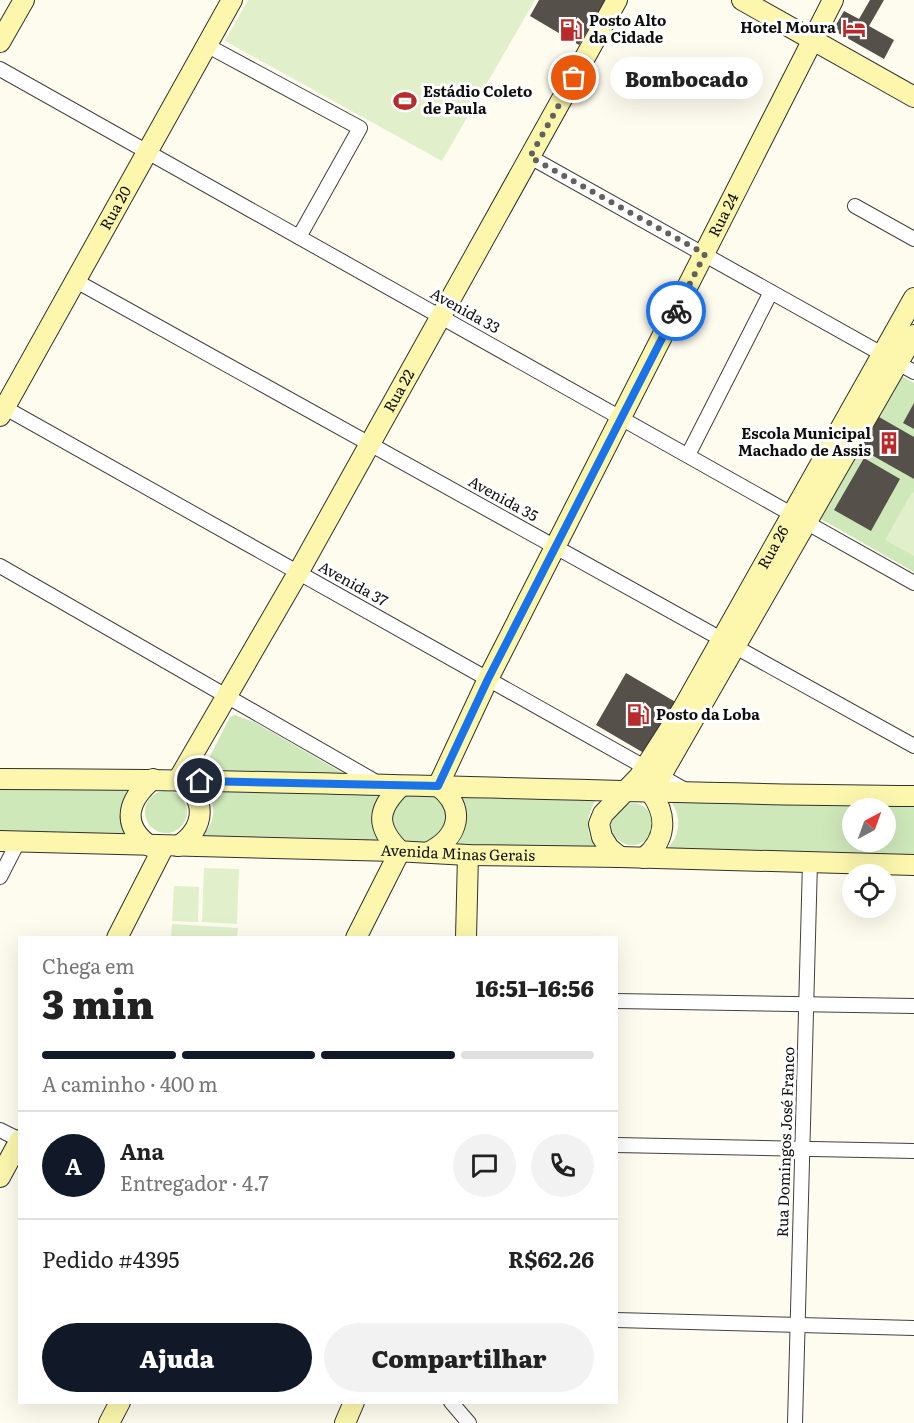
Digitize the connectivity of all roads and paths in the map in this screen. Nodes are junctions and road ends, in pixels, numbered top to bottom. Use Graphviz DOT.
graph roads {
  1 [pos="24,0"];
  2 [pos="232,0"];
  3 [pos="617,0"];
  4 [pos="742,0"];
  5 [pos="833,0"];
  6 [pos="813,40"];
  7 [pos="0,42"];
  8 [pos="208,46"];
  9 [pos="0,69"];
  10 [pos="914,97"];
  11 [pos="148,152"];
  12 [pos="530,157"];
  13 [pos="855,206"];
  14 [pos="299,237"];
  15 [pos="914,239"];
  16 [pos="705,254"];
  17 [pos="76,281"];
  18 [pos="771,292"];
  19 [pos="914,298"];
  20 [pos="442,317"];
  21 [pos="914,335"];
  22 [pos="898,363"];
  23 [pos="2,410"];
  24 [pos="621,418"];
  25 [pos="370,444"];
  26 [pos="688,456"];
  27 [pos="800,518"];
  28 [pos="556,547"];
  29 [pos="0,566"];
  30 [pos="298,573"];
  31 [pos="914,583"];
  32 [pos="729,643"];
  33 [pos="488,679"];
  34 [pos="226,697"];
  35 [pos="914,746"];
  36 [pos="654,771"];
  37 [pos="0,779"];
  38 [pos="153,779"];
  39 [pos="178,780"];
  40 [pos="392,786"];
  41 [pos="438,786"];
  42 [pos="626,792"];
  43 [pos="689,792"];
  44 [pos="651,793"];
  45 [pos="913,794"];
  46 [pos="9,841"];
  47 [pos="164,846"];
  48 [pos="400,851"];
  49 [pos="429,852"];
  50 [pos="468,855"];
  51 [pos="620,857"];
  52 [pos="644,858"];
  53 [pos="810,862"];
  54 [pos="914,865"];
  55 [pos="0,877"];
  56 [pos="118,936"];
  57 [pos="357,936"];
  58 [pos="466,936"];
  59 [pos="618,1001"];
  60 [pos="806,1005"];
  61 [pos="914,1006"];
  62 [pos="0,1130"];
  63 [pos="18,1139"];
  64 [pos="18,1144"];
  65 [pos="618,1145"];
  66 [pos="802,1149"];
  67 [pos="914,1151"];
  68 [pos="0,1177"];
  69 [pos="618,1320"];
  70 [pos="798,1325"];
  71 [pos="914,1328"];
  72 [pos="119,1404"];
  73 [pos="353,1404"];
  74 [pos="453,1404"];
  75 [pos="109,1423"];
  76 [pos="345,1423"];
  77 [pos="469,1423"];
  78 [pos="795,1423"];
  1 -- 7 [label="street"];
  2 -- 8 [label="street, Rua 20"];
  3 -- 12 [label="street, Rua 22"];
  4 -- 6 [label="street"];
  5 -- 6 [label="street, Rua 24"];
  6 -- 10 [label="street"];
  6 -- 16 [label="street, Rua 24"];
  8 -- 11 [label="street, Rua 20"];
  8 -- 14 [label="street"];
  9 -- 11 [label="street, Avenida 33"];
  11 -- 14 [label="street, Avenida 33"];
  11 -- 17 [label="street, Rua 20"];
  12 -- 16 [label="street"];
  12 -- 20 [label="street, Rua 22"];
  13 -- 15 [label="street"];
  14 -- 20 [label="street, Avenida 33"];
  16 -- 18 [label="street"];
  16 -- 24 [label="street, Rua 24"];
  17 -- 23 [label="street, Rua 20"];
  17 -- 25 [label="street, Avenida 35"];
  18 -- 22 [label="street"];
  18 -- 26 [label="street"];
  19 -- 22 [label="street, Rua 26"];
  20 -- 24 [label="street, Avenida 33"];
  20 -- 25 [label="street, Rua 22"];
  21 -- 22 [label="street, Rua 26"];
  22 -- 27 [label="street, Rua 26"];
  23 -- 30 [label="street, Avenida 37"];
  24 -- 26 [label="street, Avenida 33"];
  24 -- 28 [label="street, Rua 24"];
  25 -- 28 [label="street, Avenida 35"];
  25 -- 30 [label="street, Rua 22"];
  26 -- 27 [label="street, Avenida 33"];
  27 -- 31 [label="street, Avenida 33"];
  27 -- 32 [label="street, Rua 26"];
  28 -- 32 [label="street, Avenida 35"];
  28 -- 33 [label="street, Rua 24"];
  29 -- 34 [label="street"];
  30 -- 33 [label="street, Avenida 37"];
  30 -- 34 [label="street, Rua 22"];
  32 -- 35 [label="street, Avenida 35"];
  32 -- 36 [label="street, Rua 26"];
  33 -- 36 [label="street, Avenida 37"];
  33 -- 41 [label="street, Rua 24"];
  34 -- 39 [label="street, Rua 22"];
  34 -- 40 [label="street"];
  36 -- 42 [label="street, Rua 26"];
  36 -- 43 [label="street, Avenida 37"];
  36 -- 44 [label="street, Rua 26"];
  37 -- 38 [label="street"];
  38 -- 39 [label="street"];
  38 -- 47 [label="street"];
  39 -- 40 [label="street"];
  39 -- 47 [label="street"];
  40 -- 41 [label="street"];
  40 -- 48 [label="street"];
  41 -- 42 [label="street"];
  41 -- 49 [label="street"];
  42 -- 44 [label="street"];
  42 -- 51 [label="street"];
  43 -- 44 [label="street"];
  43 -- 45 [label="street"];
  44 -- 52 [label="street"];
  46 -- 47 [label="street, Avenida Minas Gerais"];
  46 -- 55 [label="street"];
  47 -- 48 [label="street, Avenida Minas Gerais"];
  47 -- 56 [label="street"];
  48 -- 49 [label="street, Avenida Minas Gerais"];
  48 -- 57 [label="street"];
  49 -- 50 [label="street, Avenida Minas Gerais"];
  50 -- 51 [label="street, Avenida Minas Gerais"];
  50 -- 58 [label="street"];
  51 -- 52 [label="street, Avenida Minas Gerais"];
  52 -- 53 [label="street, Avenida Minas Gerais"];
  53 -- 54 [label="street, Avenida Minas Gerais"];
  53 -- 60 [label="street, Rua Domingos José Franco"];
  59 -- 60 [label="street"];
  60 -- 61 [label="street"];
  60 -- 66 [label="street, Rua Domingos José Franco"];
  62 -- 63 [label="street"];
  64 -- 68 [label="street"];
  65 -- 66 [label="street"];
  66 -- 67 [label="street"];
  66 -- 70 [label="street, Rua Domingos José Franco"];
  69 -- 70 [label="street"];
  70 -- 71 [label="street"];
  70 -- 78 [label="street, Rua Domingos José Franco"];
  72 -- 75 [label="street"];
  73 -- 76 [label="street"];
  74 -- 77 [label="street"];
}
